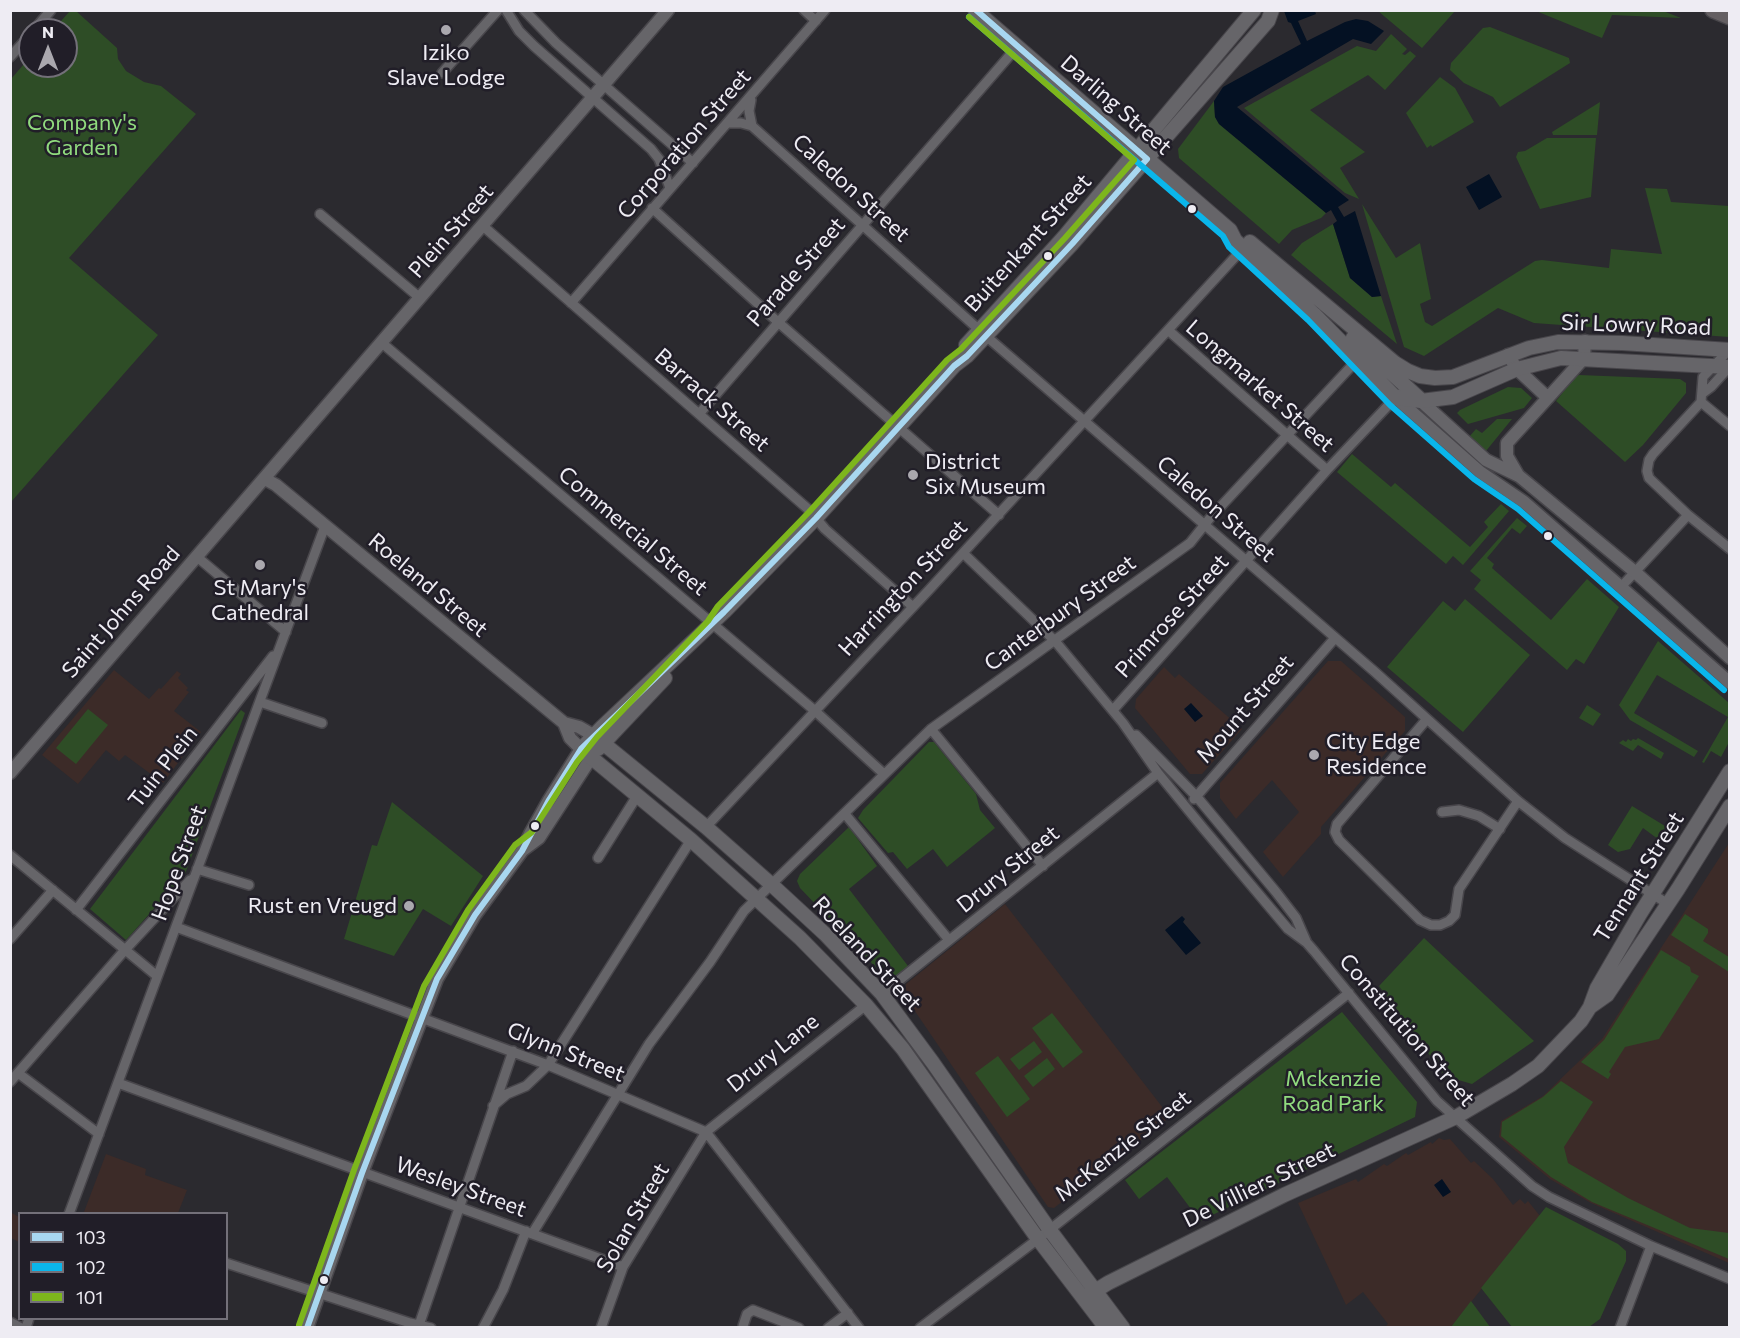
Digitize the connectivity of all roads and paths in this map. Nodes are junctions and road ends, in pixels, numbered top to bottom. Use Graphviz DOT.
graph roads {
  1 [pos="498,10"];
  2 [pos="506,10"];
  3 [pos="524,10"];
  4 [pos="668,10"];
  5 [pos="804,10"];
  6 [pos="825,10"];
  7 [pos="975,10"];
  8 [pos="1254,10"];
  9 [pos="1272,10"];
  10 [pos="1713,10"];
  11 [pos="1730,17"];
  12 [pos="816,21"];
  13 [pos="1017,46"];
  14 [pos="442,73"];
  15 [pos="604,85"];
  16 [pos="752,96"];
  17 [pos="593,98"];
  18 [pos="729,123"];
  19 [pos="752,126"];
  20 [pos="1142,155"];
  21 [pos="693,163"];
  22 [pos="670,188"];
  23 [pos="652,208"];
  24 [pos="320,214"];
  25 [pos="863,225"];
  26 [pos="483,226"];
  27 [pos="1247,245"];
  28 [pos="420,298"];
  29 [pos="571,303"];
  30 [pos="1325,304"];
  31 [pos="778,322"];
  32 [pos="1168,330"];
  33 [pos="982,332"];
  34 [pos="1586,341"];
  35 [pos="382,343"];
  36 [pos="1377,346"];
  37 [pos="1729,350"];
  38 [pos="1508,356"];
  39 [pos="1584,358"];
  40 [pos="1358,359"];
  41 [pos="1726,367"];
  42 [pos="1517,369"];
  43 [pos="1400,392"];
  44 [pos="1548,398"];
  45 [pos="1702,398"];
  46 [pos="1421,401"];
  47 [pos="699,414"];
  48 [pos="1085,421"];
  49 [pos="1730,426"];
  50 [pos="899,427"];
  51 [pos="1287,435"];
  52 [pos="1327,470"];
  53 [pos="1519,476"];
  54 [pos="265,479"];
  55 [pos="999,514"];
  56 [pos="1688,515"];
  57 [pos="816,518"];
  58 [pos="1205,525"];
  59 [pos="326,526"];
  60 [pos="1730,549"];
  61 [pos="963,553"];
  62 [pos="196,556"];
  63 [pos="1247,562"];
  64 [pos="1635,572"];
  65 [pos="1620,588"];
  66 [pos="913,608"];
  67 [pos="713,625"];
  68 [pos="285,632"];
  69 [pos="1335,638"];
  70 [pos="1055,641"];
  71 [pos="279,648"];
  72 [pos="1730,658"];
  73 [pos="1730,683"];
  74 [pos="260,702"];
  75 [pos="814,711"];
  76 [pos="1113,711"];
  77 [pos="1427,719"];
  78 [pos="322,723"];
  79 [pos="564,723"];
  80 [pos="1123,723"];
  81 [pos="931,729"];
  82 [pos="598,739"];
  83 [pos="586,753"];
  84 [pos="1730,771"];
  85 [pos="10,773"];
  86 [pos="1158,773"];
  87 [pos="885,774"];
  88 [pos="637,796"];
  89 [pos="1197,796"];
  90 [pos="1518,801"];
  91 [pos="1186,806"];
  92 [pos="1730,806"];
  93 [pos="1442,812"];
  94 [pos="845,814"];
  95 [pos="706,827"];
  96 [pos="1500,829"];
  97 [pos="692,840"];
  98 [pos="10,855"];
  99 [pos="598,858"];
  100 [pos="1043,866"];
  101 [pos="196,873"];
  102 [pos="249,885"];
  103 [pos="772,885"];
  104 [pos="53,890"];
  105 [pos="1652,894"];
  106 [pos="757,900"];
  107 [pos="1668,904"];
  108 [pos="76,910"];
  109 [pos="176,927"];
  110 [pos="10,939"];
  111 [pos="950,940"];
  112 [pos="1307,943"];
  113 [pos="124,951"];
  114 [pos="157,976"];
  115 [pos="1349,993"];
  116 [pos="882,994"];
  117 [pos="866,1005"];
  118 [pos="1590,1008"];
  119 [pos="422,1018"];
  120 [pos="513,1051"];
  121 [pos="548,1065"];
  122 [pos="18,1073"];
  123 [pos="10,1082"];
  124 [pos="118,1083"];
  125 [pos="617,1094"];
  126 [pos="493,1106"];
  127 [pos="1456,1117"];
  128 [pos="706,1132"];
  129 [pos="99,1134"];
  130 [pos="362,1173"];
  131 [pos="460,1206"];
  132 [pos="70,1212"];
  133 [pos="1049,1229"];
  134 [pos="529,1232"];
  135 [pos="1038,1239"];
  136 [pos="1651,1246"];
  137 [pos="228,1264"];
  138 [pos="623,1267"];
  139 [pos="1730,1279"];
  140 [pos="320,1293"];
  141 [pos="1090,1294"];
  142 [pos="848,1313"];
  143 [pos="10,1322"];
  144 [pos="419,1326"];
  145 [pos="742,1326"];
  146 [pos="1619,1326"];
  147 [pos="24,1328"];
  148 [pos="307,1328"];
  149 [pos="431,1328"];
  150 [pos="483,1328"];
  151 [pos="601,1328"];
  152 [pos="799,1328"];
  153 [pos="828,1328"];
  154 [pos="860,1328"];
  155 [pos="920,1328"];
  156 [pos="1106,1328"];
  157 [pos="1123,1328"];
  1 -- 14 [label="street"];
  2 -- 17 [label="street"];
  3 -- 15 [label="street"];
  4 -- 15 [label="street, Plein Street"];
  5 -- 12 [label="street"];
  6 -- 12 [label="street, Corporation Street"];
  7 -- 13 [label="main road, Darling Street"];
  8 -- 20 [label="main road"];
  9 -- 20 [label="main road"];
  10 -- 11 [label="main road"];
  12 -- 16 [label="street, Corporation Street"];
  13 -- 20 [label="main road, Darling Street"];
  13 -- 25 [label="street, Parade Street"];
  15 -- 17 [label="street, Plein Street"];
  15 -- 21 [label="street"];
  16 -- 18 [label="street, Corporation Street"];
  16 -- 19 [label="street"];
  17 -- 22 [label="street"];
  17 -- 26 [label="street, Plein Street"];
  18 -- 19 [label="street"];
  18 -- 21 [label="street, Corporation Street"];
  19 -- 25 [label="street, Caledon Street"];
  20 -- 27 [label="main road, Darling Street"];
  20 -- 33 [label="main road, Buitenkant Street"];
  21 -- 22 [label="street, Corporation Street"];
  22 -- 23 [label="street, Corporation Street"];
  23 -- 29 [label="street, Corporation Street"];
  23 -- 31 [label="street"];
  24 -- 28 [label="street"];
  25 -- 31 [label="street, Parade Street"];
  25 -- 33 [label="street, Caledon Street"];
  26 -- 28 [label="street, Plein Street"];
  26 -- 29 [label="street, Barrack Street"];
  27 -- 30 [label="main road, Darling Street"];
  27 -- 32 [label="street, Harrington Street"];
  27 -- 40 [label="main road, Darling Street"];
  28 -- 35 [label="street, Plein Street"];
  29 -- 47 [label="street, Barrack Street"];
  30 -- 36 [label="main road, Darling Street"];
  30 -- 43 [label="main road"];
  31 -- 47 [label="street, Parade Street"];
  31 -- 50 [label="street"];
  32 -- 48 [label="street, Harrington Street"];
  32 -- 51 [label="street, Longmarket Street"];
  33 -- 48 [label="street, Caledon Street"];
  33 -- 50 [label="main road, Buitenkant Street"];
  34 -- 37 [label="main road, Sir Lowry Road"];
  34 -- 38 [label="main road, Sir Lowry Road"];
  34 -- 39 [label="street"];
  35 -- 54 [label="street, Plein Street"];
  35 -- 67 [label="street, Commercial Street"];
  36 -- 38 [label="main road, Sir Lowry Road"];
  37 -- 41 [label="street"];
  38 -- 42 [label="street"];
  39 -- 41 [label="main road, Sir Lowry Road"];
  39 -- 42 [label="main road, Sir Lowry Road"];
  39 -- 44 [label="street"];
  40 -- 43 [label="main road, Darling Street"];
  40 -- 51 [label="street, Canterbury Street"];
  41 -- 45 [label="street"];
  41 -- 45 [label="street"];
  42 -- 44 [label="street"];
  42 -- 46 [label="main road, Sir Lowry Road"];
  43 -- 46 [label="main road"];
  43 -- 52 [label="street, Primrose Street"];
  43 -- 65 [label="street"];
  44 -- 53 [label="street"];
  45 -- 49 [label="street"];
  45 -- 56 [label="street"];
  46 -- 53 [label="street"];
  47 -- 57 [label="street, Barrack Street"];
  48 -- 55 [label="street, Harrington Street"];
  48 -- 58 [label="street, Caledon Street"];
  50 -- 55 [label="street"];
  50 -- 57 [label="main road, Buitenkant Street"];
  51 -- 52 [label="street, Longmarket Street"];
  51 -- 58 [label="street, Canterbury Street"];
  52 -- 63 [label="street, Primrose Street"];
  53 -- 64 [label="street"];
  54 -- 59 [label="street, Roeland Street"];
  54 -- 62 [label="street, Saint Johns Road"];
  55 -- 61 [label="street, Harrington Street"];
  56 -- 60 [label="street"];
  56 -- 64 [label="street"];
  57 -- 66 [label="street, Barrack Street"];
  57 -- 67 [label="main road, Buitenkant Street"];
  58 -- 63 [label="street, Caledon Street"];
  58 -- 70 [label="street, Canterbury Street"];
  59 -- 68 [label="street, Hope Street"];
  59 -- 79 [label="street, Roeland Street"];
  61 -- 66 [label="street, Harrington Street"];
  61 -- 70 [label="street, Constitution Street"];
  62 -- 68 [label="street"];
  62 -- 85 [label="street, Saint Johns Road"];
  63 -- 69 [label="street, Caledon Street"];
  63 -- 76 [label="street, Primrose Street"];
  64 -- 65 [label="street"];
  64 -- 72 [label="street"];
  65 -- 73 [label="street"];
  66 -- 75 [label="street, Harrington Street"];
  67 -- 75 [label="street, Commercial Street"];
  67 -- 82 [label="main road, Buitenkant Street"];
  68 -- 71 [label="street, Hope Street"];
  69 -- 77 [label="street, Caledon Street"];
  69 -- 89 [label="street, Mount Street"];
  70 -- 76 [label="street, Constitution Street"];
  70 -- 81 [label="street, Canterbury Street"];
  71 -- 74 [label="street, Hope Street"];
  71 -- 108 [label="street, Tuin Plein"];
  74 -- 78 [label="street"];
  74 -- 101 [label="street, Hope Street"];
  75 -- 87 [label="street, Commercial Street"];
  75 -- 95 [label="street, Harrington Street"];
  76 -- 80 [label="street, Constitution Street"];
  77 -- 90 [label="street, Caledon Street"];
  77 -- 96 [label="street"];
  79 -- 82 [label="street, Roeland Street"];
  79 -- 83 [label="street, Roeland Street"];
  80 -- 86 [label="street, Constitution Street"];
  80 -- 89 [label="street, Constitution Street"];
  81 -- 87 [label="street, Canterbury Street"];
  81 -- 100 [label="street"];
  82 -- 83 [label="main road, Buitenkant Street"];
  82 -- 95 [label="main road, Roeland Street"];
  83 -- 88 [label="main road, Roeland Street"];
  83 -- 119 [label="street, Buitenkant Street"];
  84 -- 105 [label="main road, Tennant Street"];
  86 -- 91 [label="street, Constitution Street"];
  86 -- 100 [label="street, Drury Street"];
  87 -- 94 [label="street, Canterbury Street"];
  88 -- 97 [label="main road, Roeland Street"];
  88 -- 99 [label="street"];
  89 -- 91 [label="street, Mount Street"];
  89 -- 112 [label="street, Constitution Street"];
  90 -- 96 [label="street"];
  90 -- 105 [label="street, Caledon Street"];
  91 -- 112 [label="street, Constitution Street"];
  92 -- 107 [label="main road, Tennant Street"];
  93 -- 96 [label="street"];
  94 -- 103 [label="street, Canterbury Street"];
  94 -- 111 [label="street"];
  95 -- 103 [label="main road, Roeland Street"];
  97 -- 106 [label="main road, Roeland Street"];
  97 -- 121 [label="street"];
  98 -- 104 [label="street"];
  100 -- 111 [label="street, Drury Street"];
  101 -- 102 [label="street"];
  101 -- 109 [label="street, Hope Street"];
  101 -- 113 [label="street"];
  103 -- 106 [label="street, Canterbury Street"];
  103 -- 116 [label="main road, Roeland Street"];
  104 -- 108 [label="street"];
  104 -- 110 [label="street"];
  105 -- 107 [label="street, Caledon Street"];
  105 -- 118 [label="main road, Tennant Street"];
  106 -- 117 [label="main road, Roeland Street"];
  106 -- 125 [label="street, Canterbury Street"];
  107 -- 118 [label="main road, Tennant Street"];
  108 -- 113 [label="street"];
  109 -- 114 [label="street, Hope Street"];
  109 -- 119 [label="street, Glynn Street"];
  111 -- 116 [label="street, Drury Street"];
  112 -- 115 [label="street, Constitution Street"];
  113 -- 114 [label="street"];
  113 -- 122 [label="street"];
  114 -- 124 [label="street, Hope Street"];
  115 -- 127 [label="street, Constitution Street"];
  115 -- 133 [label="street, McKenzie Street"];
  116 -- 133 [label="main road, Roeland Street"];
  117 -- 128 [label="street, Drury Lane"];
  117 -- 135 [label="main road, Roeland Street"];
  118 -- 127 [label="main road, Tennant Street"];
  119 -- 120 [label="street, Glynn Street"];
  119 -- 130 [label="street, Buitenkant Street"];
  120 -- 121 [label="street, Glynn Street"];
  120 -- 126 [label="street"];
  121 -- 125 [label="street, Glynn Street"];
  121 -- 126 [label="street"];
  122 -- 123 [label="street"];
  122 -- 129 [label="street"];
  124 -- 129 [label="street, Hope Street"];
  124 -- 130 [label="street, Wesley Street"];
  125 -- 128 [label="street, Glynn Street"];
  125 -- 134 [label="street, Canterbury Street"];
  126 -- 131 [label="street"];
  127 -- 136 [label="street, Constitution Street"];
  127 -- 141 [label="main road, De Villiers Street"];
  128 -- 138 [label="street, Solan Street"];
  128 -- 142 [label="street, Glynn Street"];
  129 -- 132 [label="street, Hope Street"];
  130 -- 131 [label="street, Wesley Street"];
  130 -- 140 [label="street, Buitenkant Street"];
  131 -- 134 [label="street, Wesley Street"];
  131 -- 144 [label="street"];
  133 -- 135 [label="street, McKenzie Street"];
  133 -- 141 [label="main road, Roeland Street"];
  134 -- 138 [label="street, Wesley Street"];
  134 -- 150 [label="street, Canterbury Street"];
  135 -- 141 [label="main road, Roeland Street"];
  135 -- 155 [label="street, McKenzie Street"];
  136 -- 139 [label="street, Constitution Street"];
  136 -- 146 [label="street"];
  137 -- 140 [label="street"];
  138 -- 151 [label="street, Solan Street"];
  140 -- 144 [label="street"];
  140 -- 148 [label="street, Buitenkant Street"];
  141 -- 156 [label="main road, Roeland Street"];
  141 -- 157 [label="main road, Roeland Street"];
  142 -- 153 [label="street"];
  142 -- 154 [label="street, Glynn Street"];
  143 -- 147 [label="street"];
  144 -- 149 [label="street"];
  145 -- 152 [label="street"];
}
